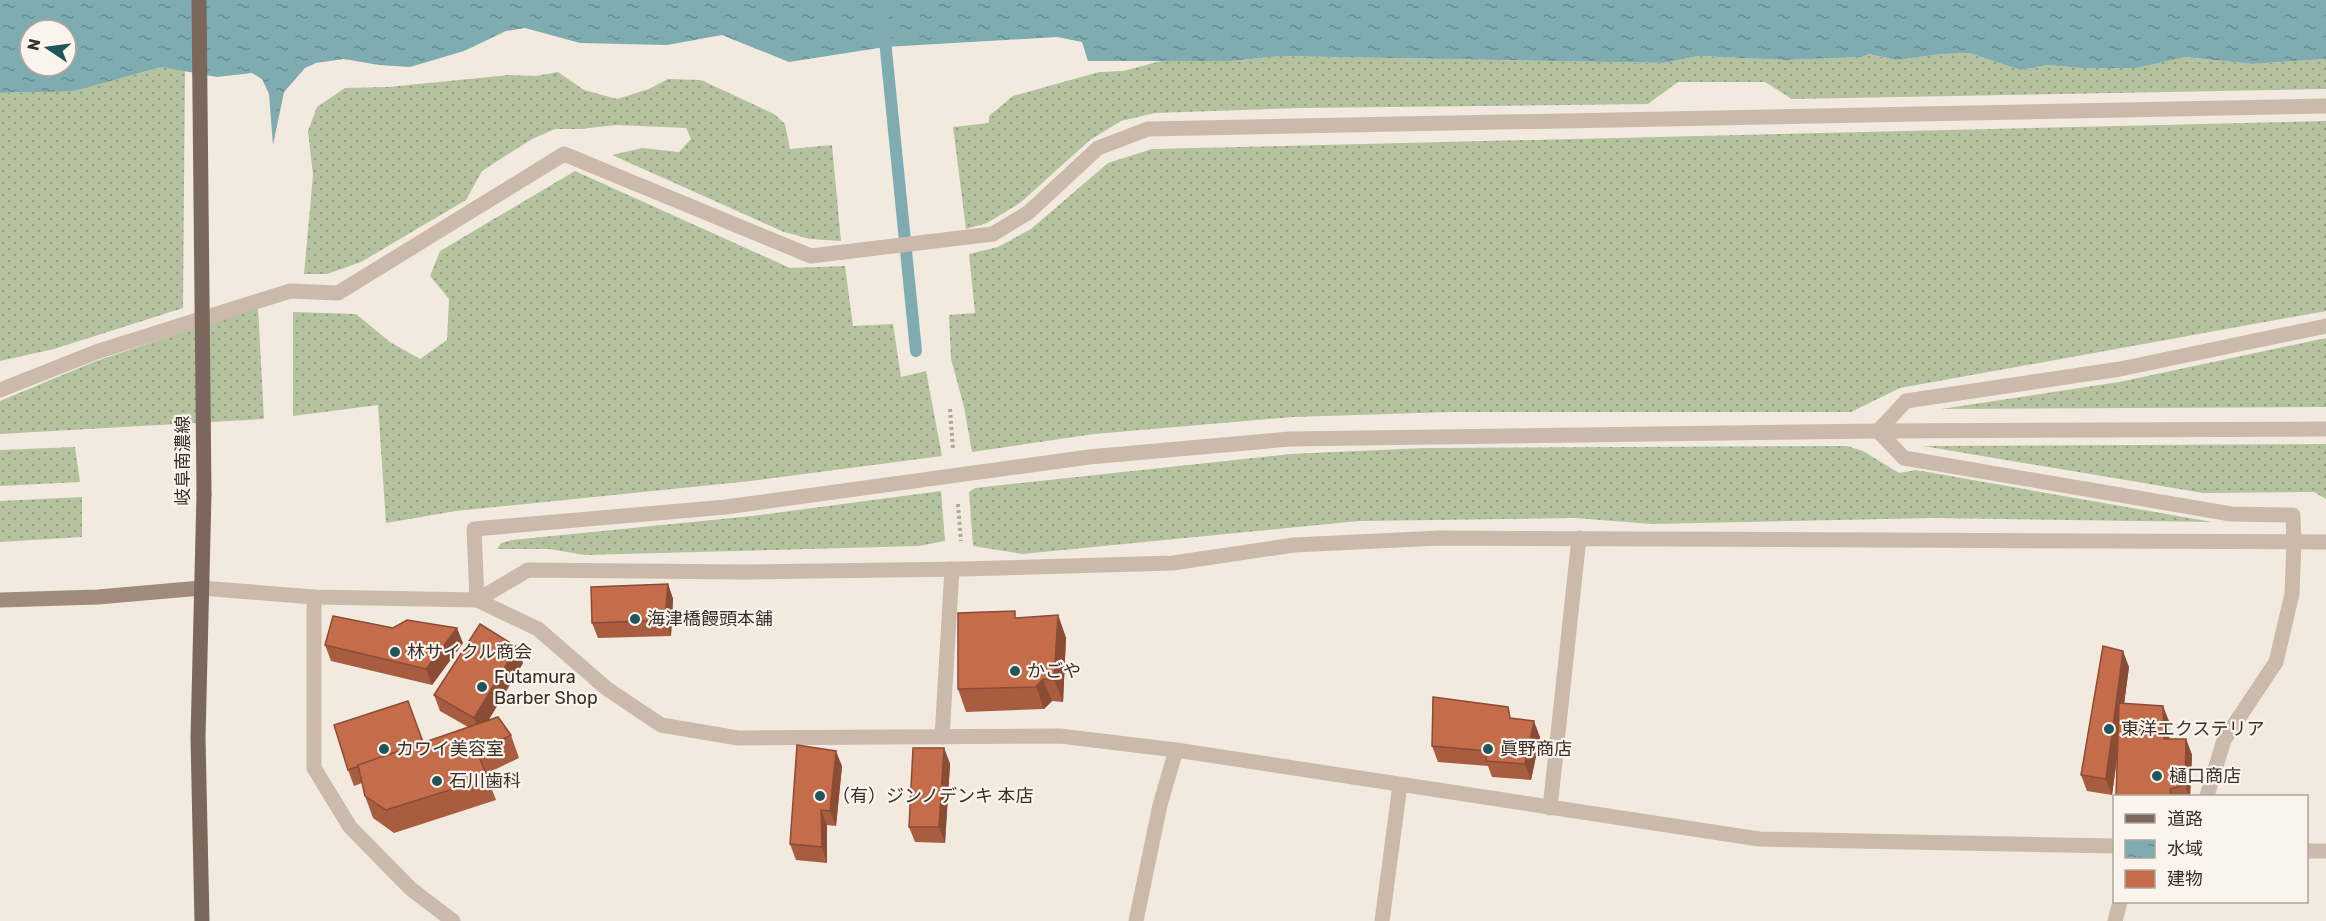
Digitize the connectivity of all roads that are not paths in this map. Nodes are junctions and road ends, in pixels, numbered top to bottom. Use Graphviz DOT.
graph roads {
  1 [pos="199,0"];
  2 [pos="2326,106"];
  3 [pos="2326,326"];
  4 [pos="0,390"];
  5 [pos="2326,429"];
  6 [pos="1878,431"];
  7 [pos="1579,538"];
  8 [pos="2326,542"];
  9 [pos="2294,543"];
  10 [pos="952,569"];
  11 [pos="201,588"];
  12 [pos="314,597"];
  13 [pos="0,600"];
  14 [pos="477,600"];
  15 [pos="942,737"];
  16 [pos="1176,750"];
  17 [pos="1400,785"];
  18 [pos="2207,795"];
  19 [pos="1550,808"];
  20 [pos="2113,846"];
  21 [pos="2308,851"];
  22 [pos="2326,851"];
  23 [pos="2120,903"];
  24 [pos="202,921"];
  25 [pos="453,921"];
  26 [pos="1136,921"];
  27 [pos="1382,921"];
  28 [pos="2115,921"];
  1 -- 11 [label="main road, 岐阜南濃線, bridge"];
  2 -- 4 [label="street"];
  3 -- 6 [label="street"];
  5 -- 6 [label="street"];
  6 -- 9 [label="street"];
  6 -- 14 [label="street"];
  7 -- 9 [label="street"];
  7 -- 10 [label="street"];
  7 -- 19 [label="street"];
  8 -- 9 [label="street"];
  9 -- 18 [label="street"];
  10 -- 14 [label="street"];
  10 -- 15 [label="street"];
  11 -- 12 [label="street"];
  11 -- 13 [label="street"];
  11 -- 24 [label="main road, 岐阜南濃線"];
  12 -- 14 [label="street"];
  12 -- 25 [label="street"];
  14 -- 15 [label="street"];
  15 -- 16 [label="street"];
  16 -- 17 [label="street"];
  16 -- 26 [label="street"];
  17 -- 19 [label="street"];
  17 -- 27 [label="street"];
  19 -- 20 [label="street"];
  21 -- 22 [label="street"];
  23 -- 28 [label="street"];
}
